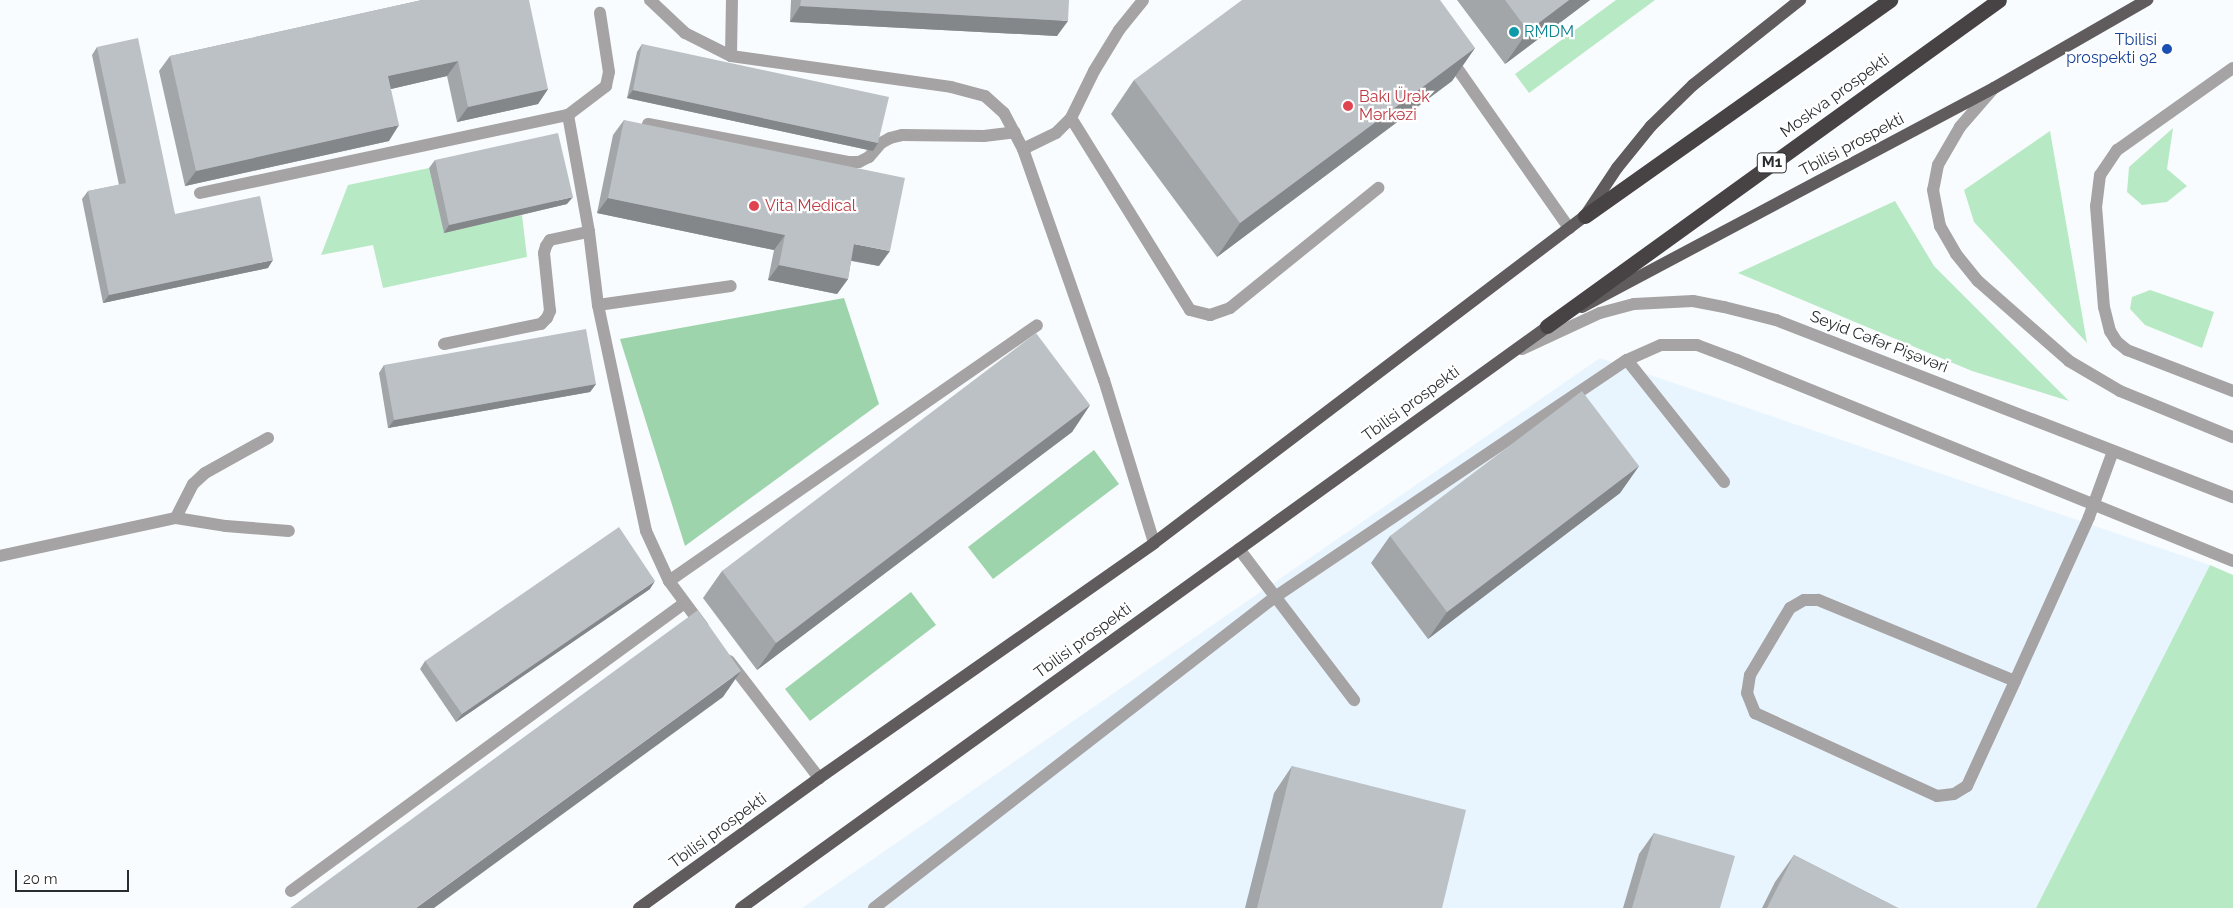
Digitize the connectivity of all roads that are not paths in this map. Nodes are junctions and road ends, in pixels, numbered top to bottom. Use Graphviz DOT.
graph roads {
  1 [pos="650,0"];
  2 [pos="732,0"];
  3 [pos="1143,0"];
  4 [pos="1800,0"];
  5 [pos="1890,0"];
  6 [pos="1999,0"];
  7 [pos="2147,0"];
  8 [pos="600,13"];
  9 [pos="1443,48"];
  10 [pos="731,56"];
  11 [pos="2233,68"];
  12 [pos="1994,88"];
  13 [pos="568,115"];
  14 [pos="1071,118"];
  15 [pos="648,124"];
  16 [pos="1015,132"];
  17 [pos="1023,149"];
  18 [pos="1378,188"];
  19 [pos="200,193"];
  20 [pos="1585,216"];
  21 [pos="1569,228"];
  22 [pos="589,232"];
  23 [pos="731,286"];
  24 [pos="598,305"];
  25 [pos="1037,325"];
  26 [pos="1547,326"];
  27 [pos="444,344"];
  28 [pos="1506,356"];
  29 [pos="1627,360"];
  30 [pos="2233,391"];
  31 [pos="2233,436"];
  32 [pos="268,438"];
  33 [pos="2113,451"];
  34 [pos="1724,482"];
  35 [pos="2233,497"];
  36 [pos="2094,504"];
  37 [pos="176,518"];
  38 [pos="289,530"];
  39 [pos="1154,543"];
  40 [pos="1239,548"];
  41 [pos="0,556"];
  42 [pos="2233,561"];
  43 [pos="669,581"];
  44 [pos="1275,597"];
  45 [pos="684,603"];
  46 [pos="2015,681"];
  47 [pos="1354,700"];
  48 [pos="819,778"];
  49 [pos="291,891"];
  50 [pos="639,908"];
  51 [pos="741,908"];
  52 [pos="874,908"];
  1 -- 10 [label="street"];
  2 -- 10 [label="street"];
  3 -- 14 [label="street"];
  4 -- 20 [label="main road, Tbilisi prospekti"];
  5 -- 20 [label="highway"];
  6 -- 26 [label="highway, Moskva prospekti / M1"];
  7 -- 12 [label="main road, Tbilisi prospekti"];
  8 -- 13 [label="street"];
  9 -- 21 [label="street"];
  10 -- 16 [label="street"];
  11 -- 30 [label="street"];
  12 -- 26 [label="main road, Tbilisi prospekti"];
  12 -- 31 [label="street"];
  13 -- 19 [label="street"];
  13 -- 22 [label="street"];
  14 -- 17 [label="street"];
  14 -- 18 [label="street"];
  15 -- 16 [label="street"];
  16 -- 17 [label="street"];
  17 -- 39 [label="street"];
  20 -- 21 [label="main road, Tbilisi prospekti"];
  21 -- 39 [label="main road, Tbilisi prospekti"];
  22 -- 24 [label="street"];
  22 -- 27 [label="street"];
  23 -- 24 [label="street"];
  24 -- 43 [label="street"];
  25 -- 43 [label="street"];
  26 -- 28 [label="main road, Tbilisi prospekti"];
  28 -- 33 [label="street, Seyid Cəfər Pişəvəri"];
  28 -- 40 [label="main road, Tbilisi prospekti"];
  29 -- 34 [label="street"];
  29 -- 36 [label="street"];
  29 -- 44 [label="street"];
  32 -- 37 [label="street"];
  33 -- 35 [label="street, Seyid Cəfər Pişəvəri"];
  33 -- 36 [label="street"];
  36 -- 42 [label="street"];
  36 -- 46 [label="street"];
  37 -- 38 [label="street"];
  37 -- 41 [label="street"];
  39 -- 48 [label="main road, Tbilisi prospekti"];
  40 -- 44 [label="street"];
  40 -- 51 [label="main road, Tbilisi prospekti"];
  43 -- 45 [label="street"];
  44 -- 47 [label="street"];
  44 -- 52 [label="street"];
  45 -- 48 [label="street"];
  45 -- 49 [label="street"];
  46 -- 46 [label="street"];
  48 -- 50 [label="main road, Tbilisi prospekti"];
}
